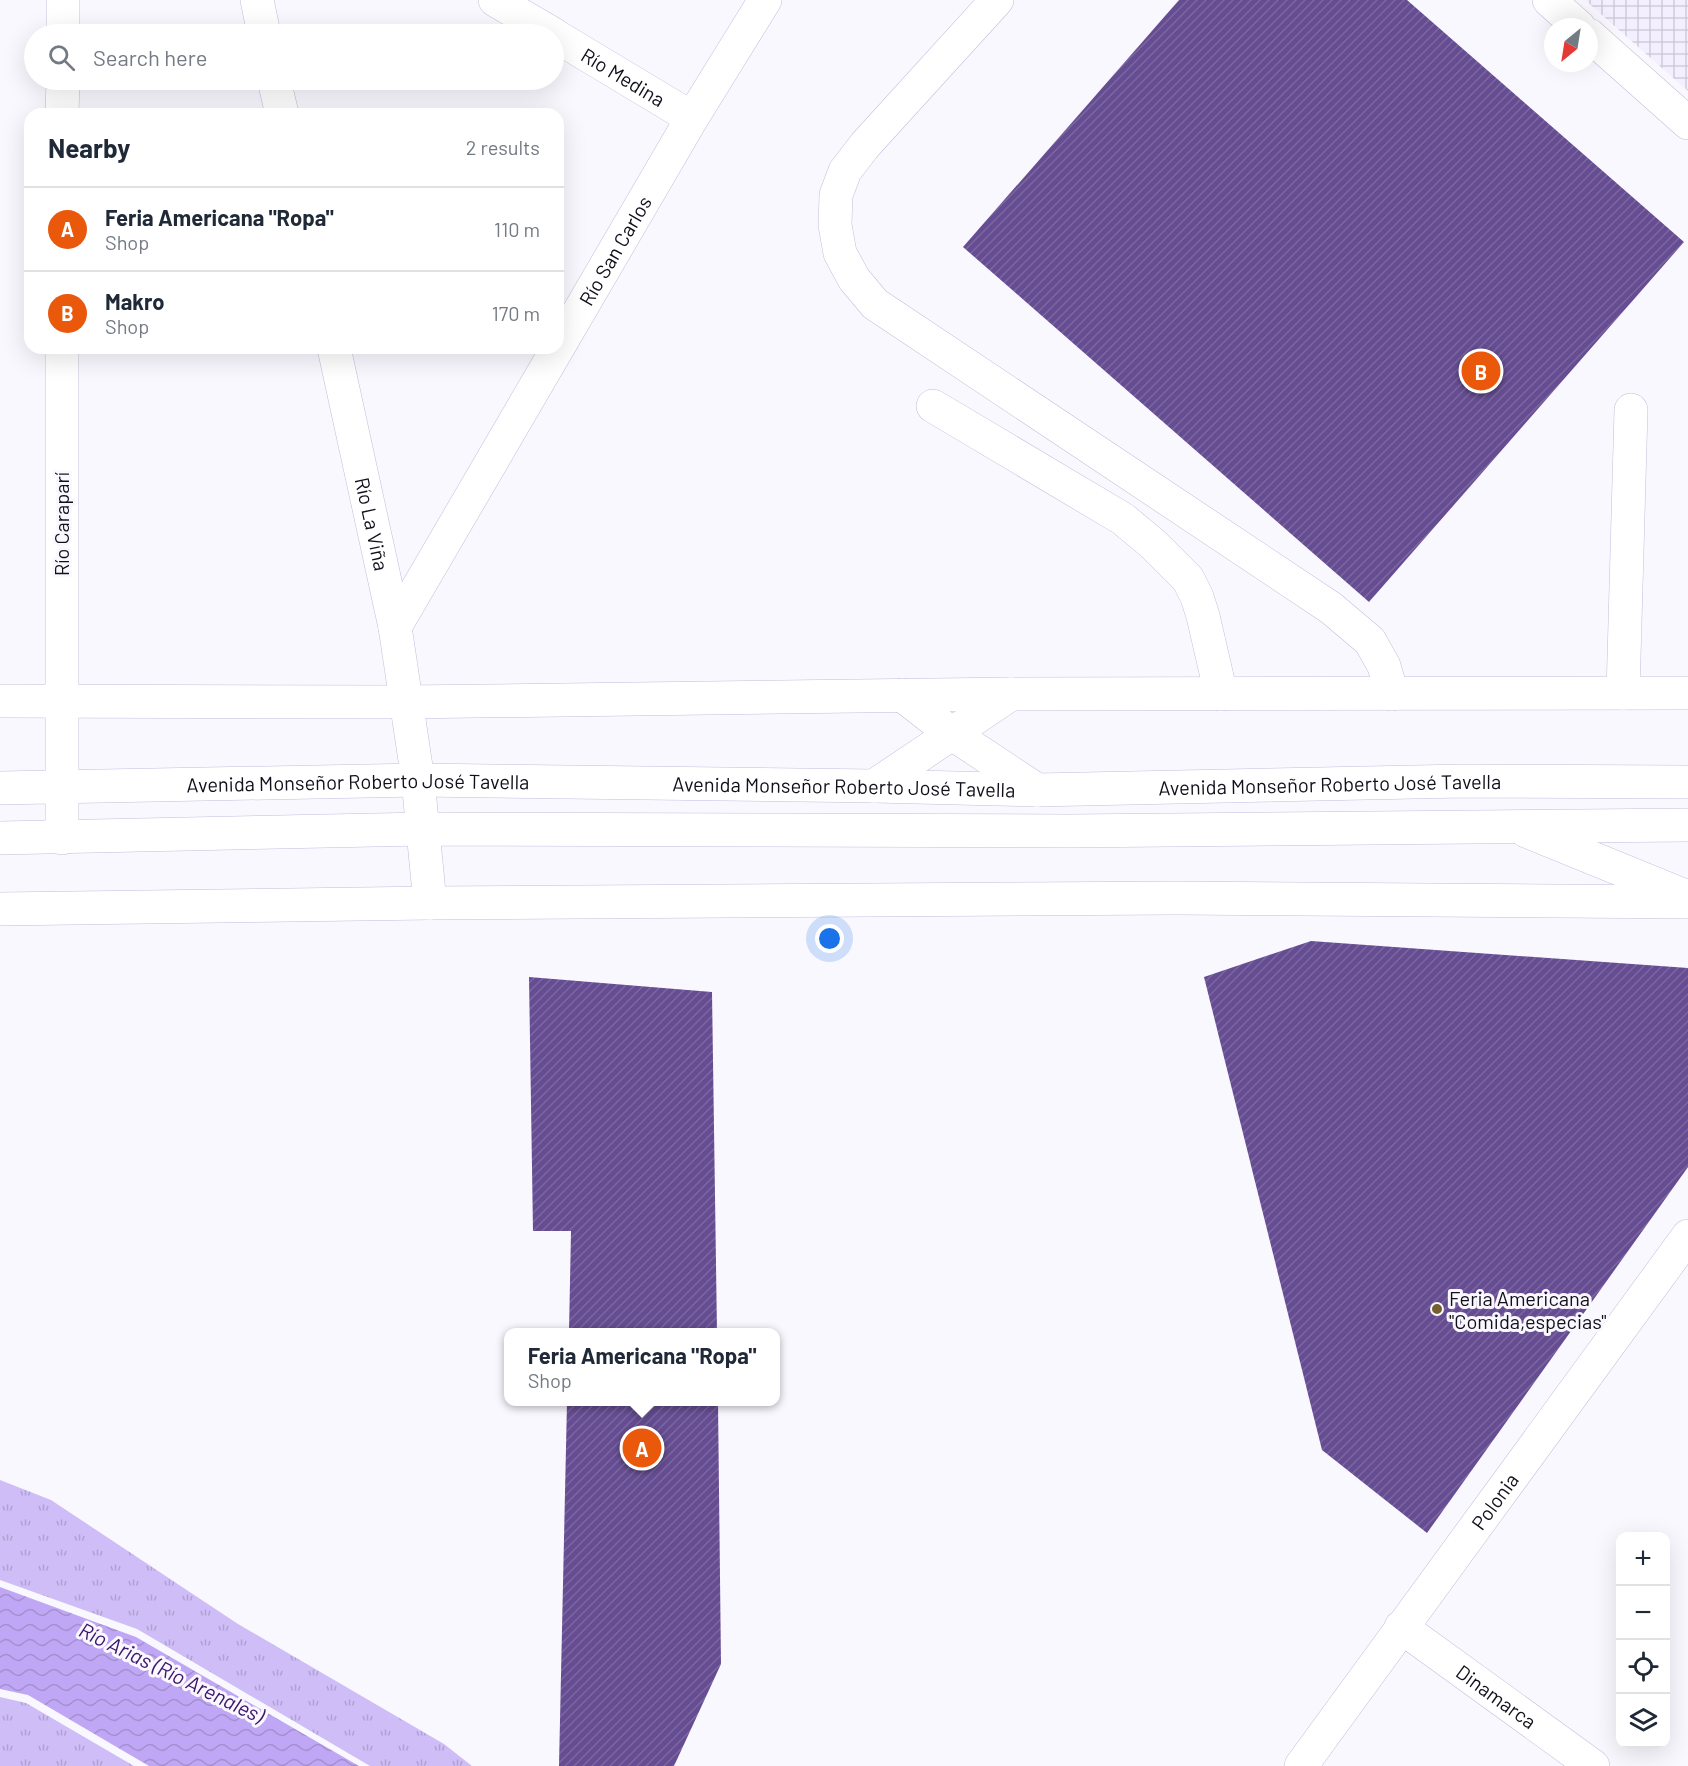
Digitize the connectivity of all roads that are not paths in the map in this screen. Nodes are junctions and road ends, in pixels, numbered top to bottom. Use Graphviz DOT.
graph roads {
  1 [pos="63,0"];
  2 [pos="257,0"];
  3 [pos="495,0"];
  4 [pos="765,0"];
  5 [pos="997,0"];
  6 [pos="1549,0"];
  7 [pos="1570,18"];
  8 [pos="63,24"];
  9 [pos="262,24"];
  10 [pos="535,24"];
  11 [pos="564,42"];
  12 [pos="1598,43"];
  13 [pos="63,90"];
  14 [pos="276,90"];
  15 [pos="63,108"];
  16 [pos="281,108"];
  17 [pos="692,118"];
  18 [pos="1688,123"];
  19 [pos="564,337"];
  20 [pos="62,354"];
  21 [pos="335,354"];
  22 [pos="554,354"];
  23 [pos="933,406"];
  24 [pos="1631,410"];
  25 [pos="395,627"];
  26 [pos="1623,693"];
  27 [pos="1688,693"];
  28 [pos="1011,694"];
  29 [pos="1221,694"];
  30 [pos="1392,694"];
  31 [pos="902,695"];
  32 [pos="0,701"];
  33 [pos="60,701"];
  34 [pos="406,702"];
  35 [pos="951,733"];
  36 [pos="418,780"];
  37 [pos="1688,782"];
  38 [pos="60,786"];
  39 [pos="874,786"];
  40 [pos="0,788"];
  41 [pos="1038,790"];
  42 [pos="1510,825"];
  43 [pos="1688,825"];
  44 [pos="423,829"];
  45 [pos="0,838"];
  46 [pos="62,838"];
  47 [pos="1688,897"];
  48 [pos="1688,902"];
  49 [pos="430,903"];
  50 [pos="0,909"];
  51 [pos="1688,1236"];
  52 [pos="1401,1627"];
  53 [pos="1301,1766"];
  54 [pos="1593,1766"];
  1 -- 8 [label="main road"];
  2 -- 9 [label="main road"];
  3 -- 10 [label="main road, Río Medina"];
  4 -- 17 [label="main road, Río San Carlos"];
  5 -- 30 [label="main road"];
  6 -- 7 [label="main road"];
  11 -- 17 [label="main road, Río Medina"];
  12 -- 18 [label="main road"];
  13 -- 15 [label="main road"];
  14 -- 16 [label="main road"];
  17 -- 19 [label="main road, Río San Carlos"];
  20 -- 33 [label="main road, Río Caraparí"];
  21 -- 25 [label="main road, Río La Viña"];
  22 -- 25 [label="main road, Río San Carlos"];
  23 -- 29 [label="main road"];
  24 -- 26 [label="main road"];
  25 -- 34 [label="main road, Río La Viña"];
  26 -- 27 [label="main road"];
  26 -- 30 [label="main road"];
  28 -- 29 [label="main road"];
  28 -- 31 [label="main road"];
  28 -- 35 [label="main road"];
  29 -- 30 [label="main road"];
  31 -- 34 [label="main road"];
  31 -- 35 [label="main road"];
  32 -- 33 [label="main road"];
  33 -- 34 [label="main road"];
  33 -- 38 [label="main road, Río Caraparí"];
  34 -- 36 [label="main road, Río La Viña"];
  35 -- 39 [label="main road"];
  35 -- 41 [label="main road"];
  36 -- 38 [label="main road, Avenida Monseñor Roberto José Tavella"];
  36 -- 39 [label="main road, Avenida Monseñor Roberto José Tavella"];
  36 -- 44 [label="main road, Río La Viña"];
  37 -- 41 [label="main road, Avenida Monseñor Roberto José Tavella"];
  38 -- 40 [label="main road, Avenida Monseñor Roberto José Tavella"];
  38 -- 46 [label="main road, Río Caraparí"];
  39 -- 41 [label="main road, Avenida Monseñor Roberto José Tavella"];
  42 -- 43 [label="main road"];
  42 -- 44 [label="main road"];
  42 -- 47 [label="main road"];
  44 -- 46 [label="main road"];
  44 -- 49 [label="main road, Río La Viña"];
  45 -- 46 [label="main road"];
  48 -- 49 [label="main road"];
  49 -- 50 [label="main road"];
  51 -- 52 [label="main road, Polonia"];
  52 -- 53 [label="main road, Polonia"];
  52 -- 54 [label="main road, Dinamarca"];
}
